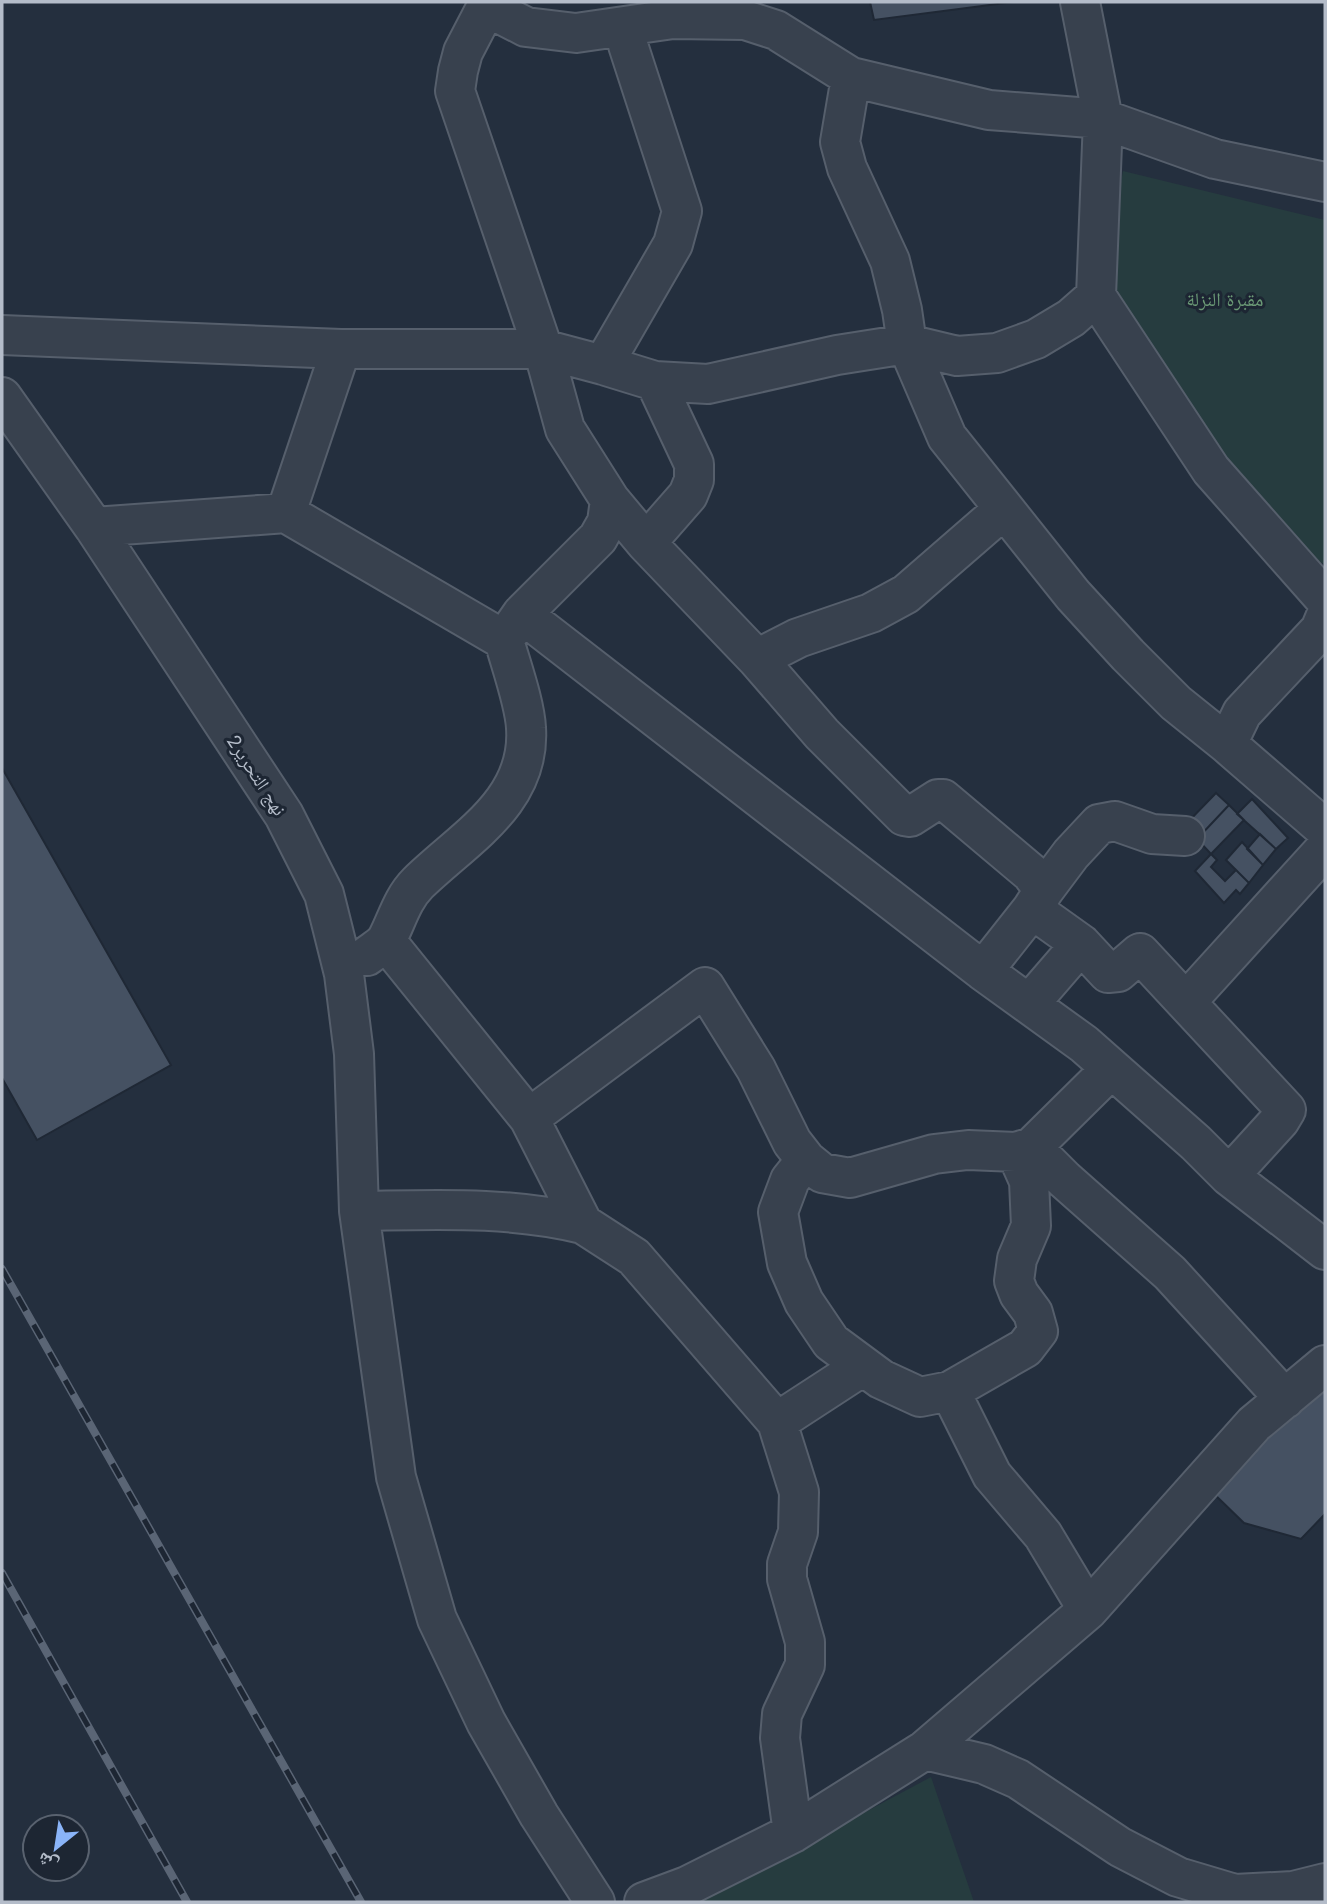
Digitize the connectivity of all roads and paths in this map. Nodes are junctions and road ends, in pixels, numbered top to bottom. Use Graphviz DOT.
graph roads {
  1 [pos="1080,2"];
  2 [pos="488,4"];
  3 [pos="677,10"];
  4 [pos="628,27"];
  5 [pos="851,77"];
  6 [pos="1103,119"];
  7 [pos="1325,182"];
  8 [pos="1096,296"];
  9 [pos="2,335"];
  10 [pos="906,344"];
  11 [pos="341,349"];
  12 [pos="543,349"];
  13 [pos="603,365"];
  14 [pos="655,381"];
  15 [pos="2,397"];
  16 [pos="610,500"];
  17 [pos="1004,509"];
  18 [pos="286,513"];
  19 [pos="94,527"];
  20 [pos="646,543"];
  21 [pos="1325,599"];
  22 [pos="1325,618"];
  23 [pos="513,627"];
  24 [pos="757,659"];
  25 [pos="1227,744"];
  26 [pos="1325,829"];
  27 [pos="1185,836"];
  28 [pos="1325,849"];
  29 [pos="1038,899"];
  30 [pos="386,941"];
  31 [pos="1081,944"];
  32 [pos="983,971"];
  33 [pos="344,974"];
  34 [pos="1186,1002"];
  35 [pos="1030,1003"];
  36 [pos="1111,1069"];
  37 [pos="529,1118"];
  38 [pos="1024,1150"];
  39 [pos="807,1160"];
  40 [pos="1229,1176"];
  41 [pos="359,1211"];
  42 [pos="583,1224"];
  43 [pos="1325,1250"];
  44 [pos="1325,1365"];
  45 [pos="863,1366"];
  46 [pos="950,1391"];
  47 [pos="1285,1399"];
  48 [pos="777,1422"];
  49 [pos="1088,1610"];
  50 [pos="925,1750"];
  51 [pos="793,1833"];
  52 [pos="1325,1883"];
  53 [pos="595,1902"];
  54 [pos="644,1902"];
  1 -- 6 [label="street"];
  2 -- 4 [label="street"];
  2 -- 12 [label="street"];
  3 -- 4 [label="street"];
  3 -- 5 [label="street"];
  4 -- 13 [label="street"];
  5 -- 6 [label="street"];
  5 -- 10 [label="street"];
  6 -- 7 [label="street"];
  6 -- 8 [label="street"];
  8 -- 10 [label="street"];
  8 -- 21 [label="street"];
  9 -- 11 [label="street"];
  10 -- 14 [label="street"];
  10 -- 17 [label="street"];
  11 -- 12 [label="street"];
  11 -- 18 [label="street"];
  12 -- 13 [label="street"];
  12 -- 16 [label="street"];
  13 -- 14 [label="street"];
  14 -- 20 [label="street"];
  15 -- 19 [label="street, نهج التحرير2"];
  16 -- 20 [label="street"];
  16 -- 23 [label="street"];
  17 -- 24 [label="street"];
  17 -- 25 [label="street"];
  18 -- 19 [label="street"];
  18 -- 23 [label="street"];
  19 -- 33 [label="street, نهج التحرير2"];
  20 -- 24 [label="street"];
  22 -- 25 [label="street"];
  23 -- 30 [label="street"];
  23 -- 32 [label="street"];
  24 -- 29 [label="street"];
  25 -- 26 [label="street"];
  27 -- 29 [label="street"];
  28 -- 34 [label="street"];
  29 -- 31 [label="street"];
  29 -- 32 [label="street"];
  30 -- 33 [label="street"];
  30 -- 37 [label="street"];
  31 -- 34 [label="street"];
  31 -- 35 [label="street"];
  32 -- 35 [label="street"];
  33 -- 41 [label="street, نهج التحرير2"];
  34 -- 40 [label="street"];
  35 -- 36 [label="street"];
  36 -- 38 [label="street"];
  36 -- 40 [label="street"];
  37 -- 39 [label="street"];
  37 -- 42 [label="street"];
  38 -- 39 [label="street"];
  38 -- 46 [label="street"];
  38 -- 47 [label="street"];
  39 -- 45 [label="street"];
  40 -- 43 [label="street"];
  41 -- 42 [label="street"];
  41 -- 53 [label="street, نهج التحرير2"];
  42 -- 48 [label="street"];
  44 -- 47 [label="street"];
  45 -- 46 [label="street"];
  45 -- 48 [label="street"];
  46 -- 49 [label="street"];
  47 -- 49 [label="street"];
  48 -- 51 [label="street"];
  49 -- 50 [label="street"];
  50 -- 51 [label="street"];
  50 -- 52 [label="street"];
  51 -- 54 [label="street"];
}
